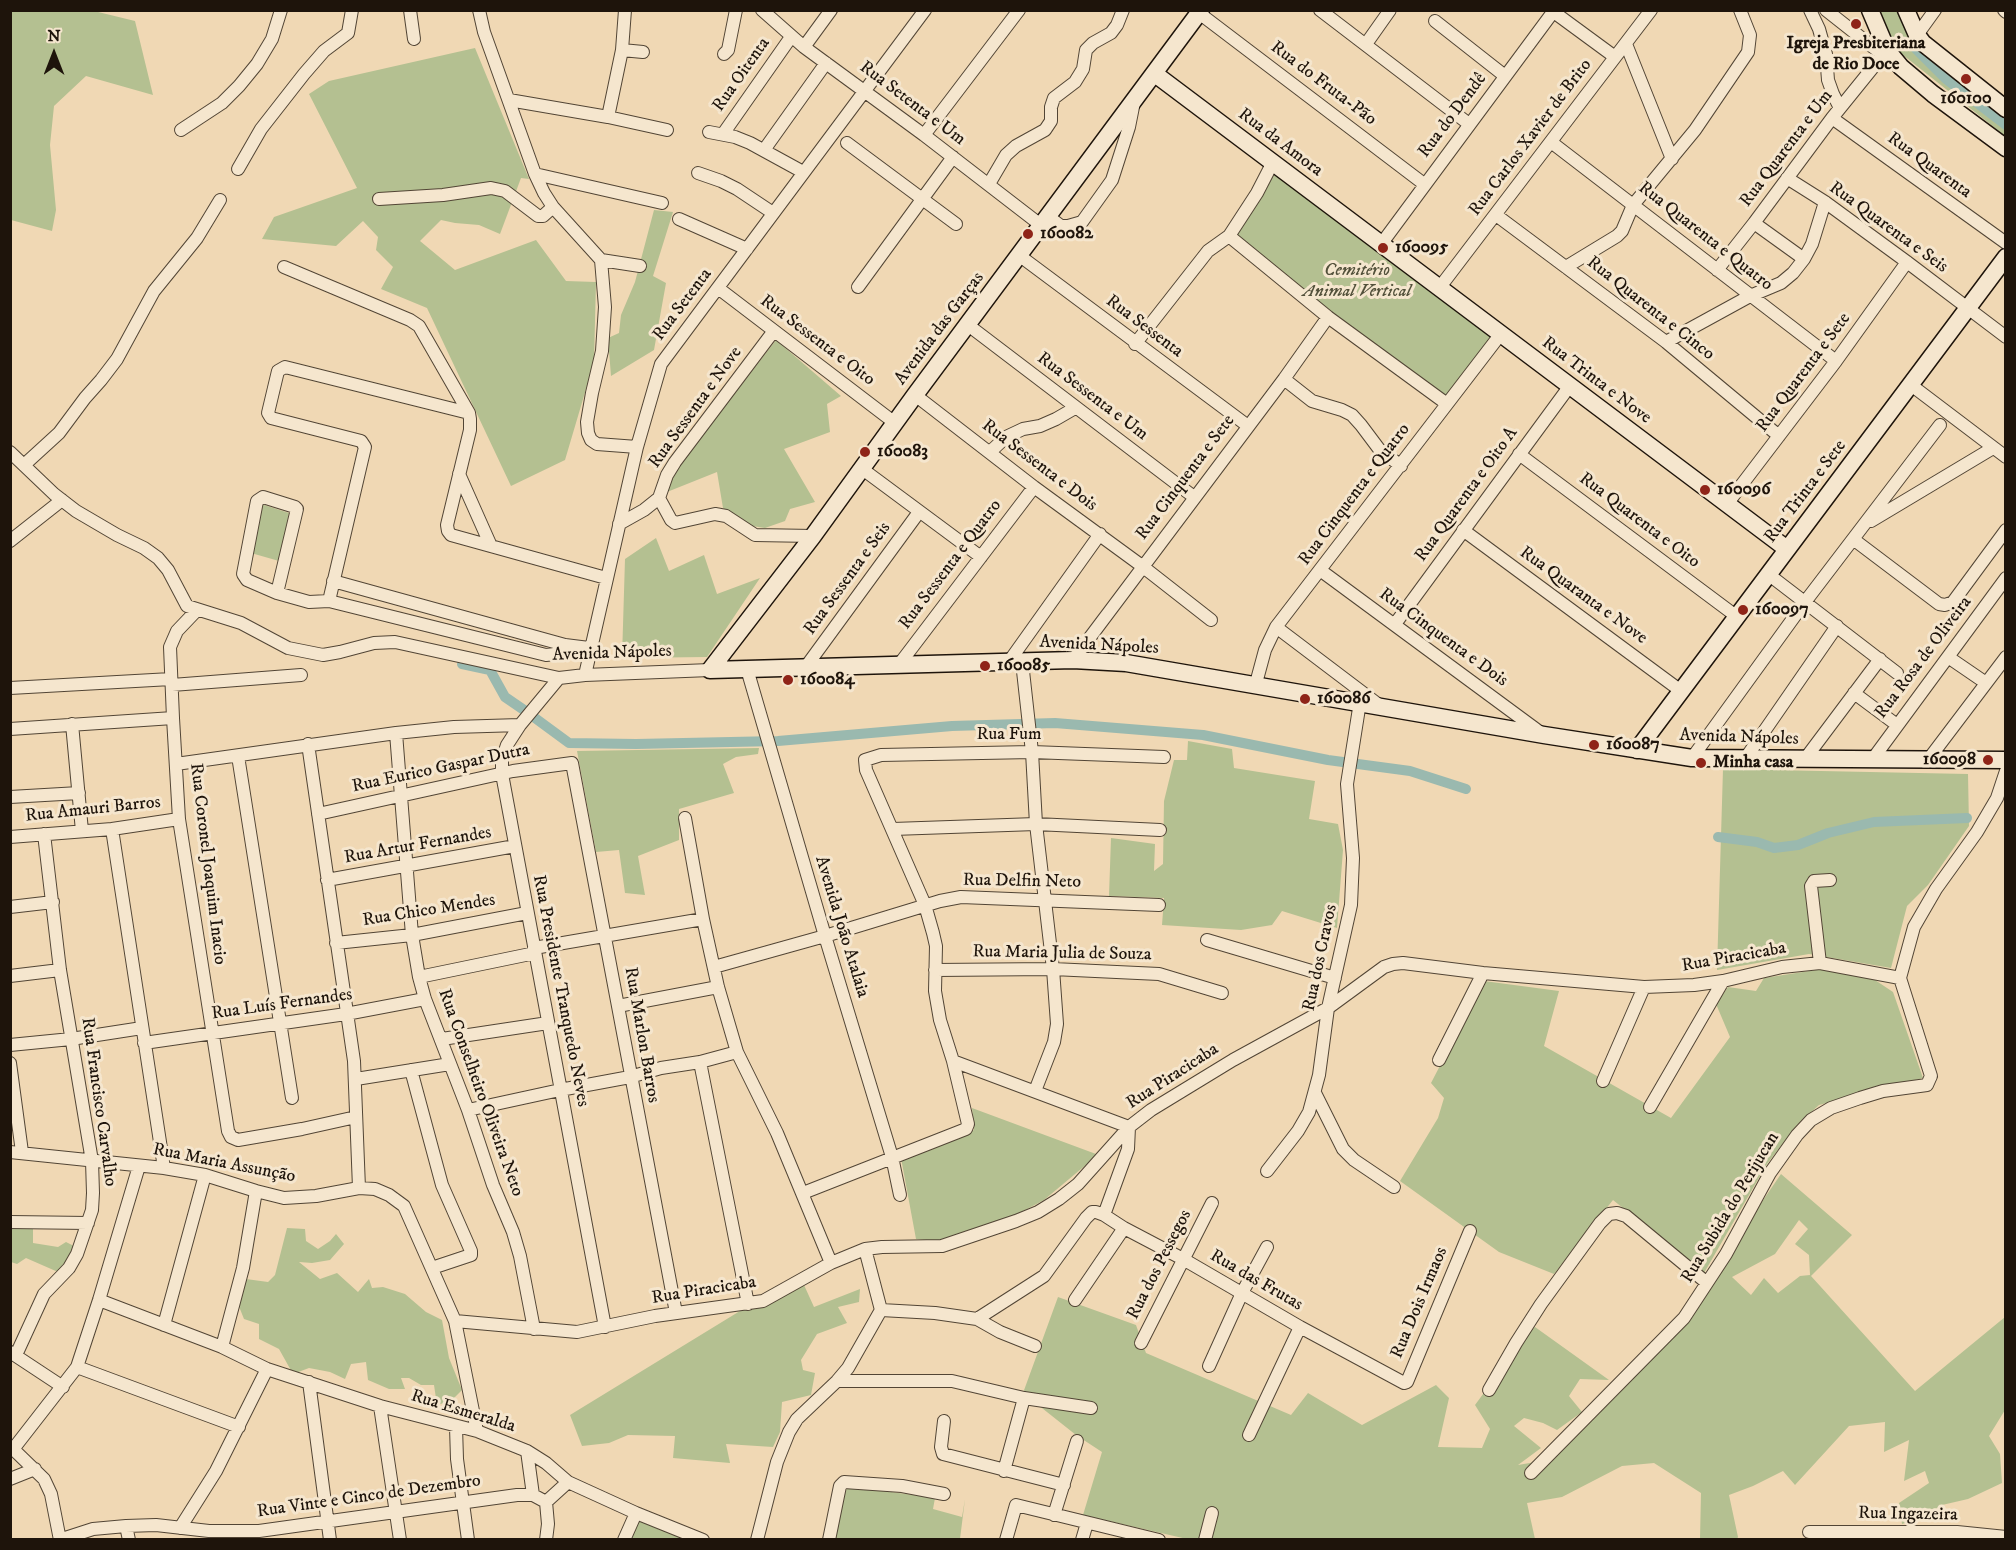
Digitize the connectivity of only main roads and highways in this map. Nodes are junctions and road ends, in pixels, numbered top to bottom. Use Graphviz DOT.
graph roads {
  1 [pos="1870,10"];
  2 [pos="1906,10"];
  3 [pos="1200,12"];
  4 [pos="1155,74"];
  5 [pos="2006,109"];
  6 [pos="2006,148"];
  7 [pos="1382,243"];
  8 [pos="2006,258"];
  9 [pos="1787,549"];
  10 [pos="710,670"];
  11 [pos="1637,750"];
  12 [pos="2006,760"];
  1 -- 6 [label="main road"];
  2 -- 5 [label="main road"];
  3 -- 4 [label="main road, Avenida das Garças"];
  4 -- 7 [label="main road, Rua da Amora"];
  4 -- 10 [label="main road, Avenida das Garças"];
  7 -- 9 [label="main road, Rua Trinta e Nove"];
  8 -- 9 [label="main road, Rua Trinta e Sete"];
  9 -- 11 [label="main road, Rua Trinta e Sete"];
  10 -- 11 [label="main road, Avenida Nápoles"];
  11 -- 12 [label="main road, Avenida Nápoles"];
}
